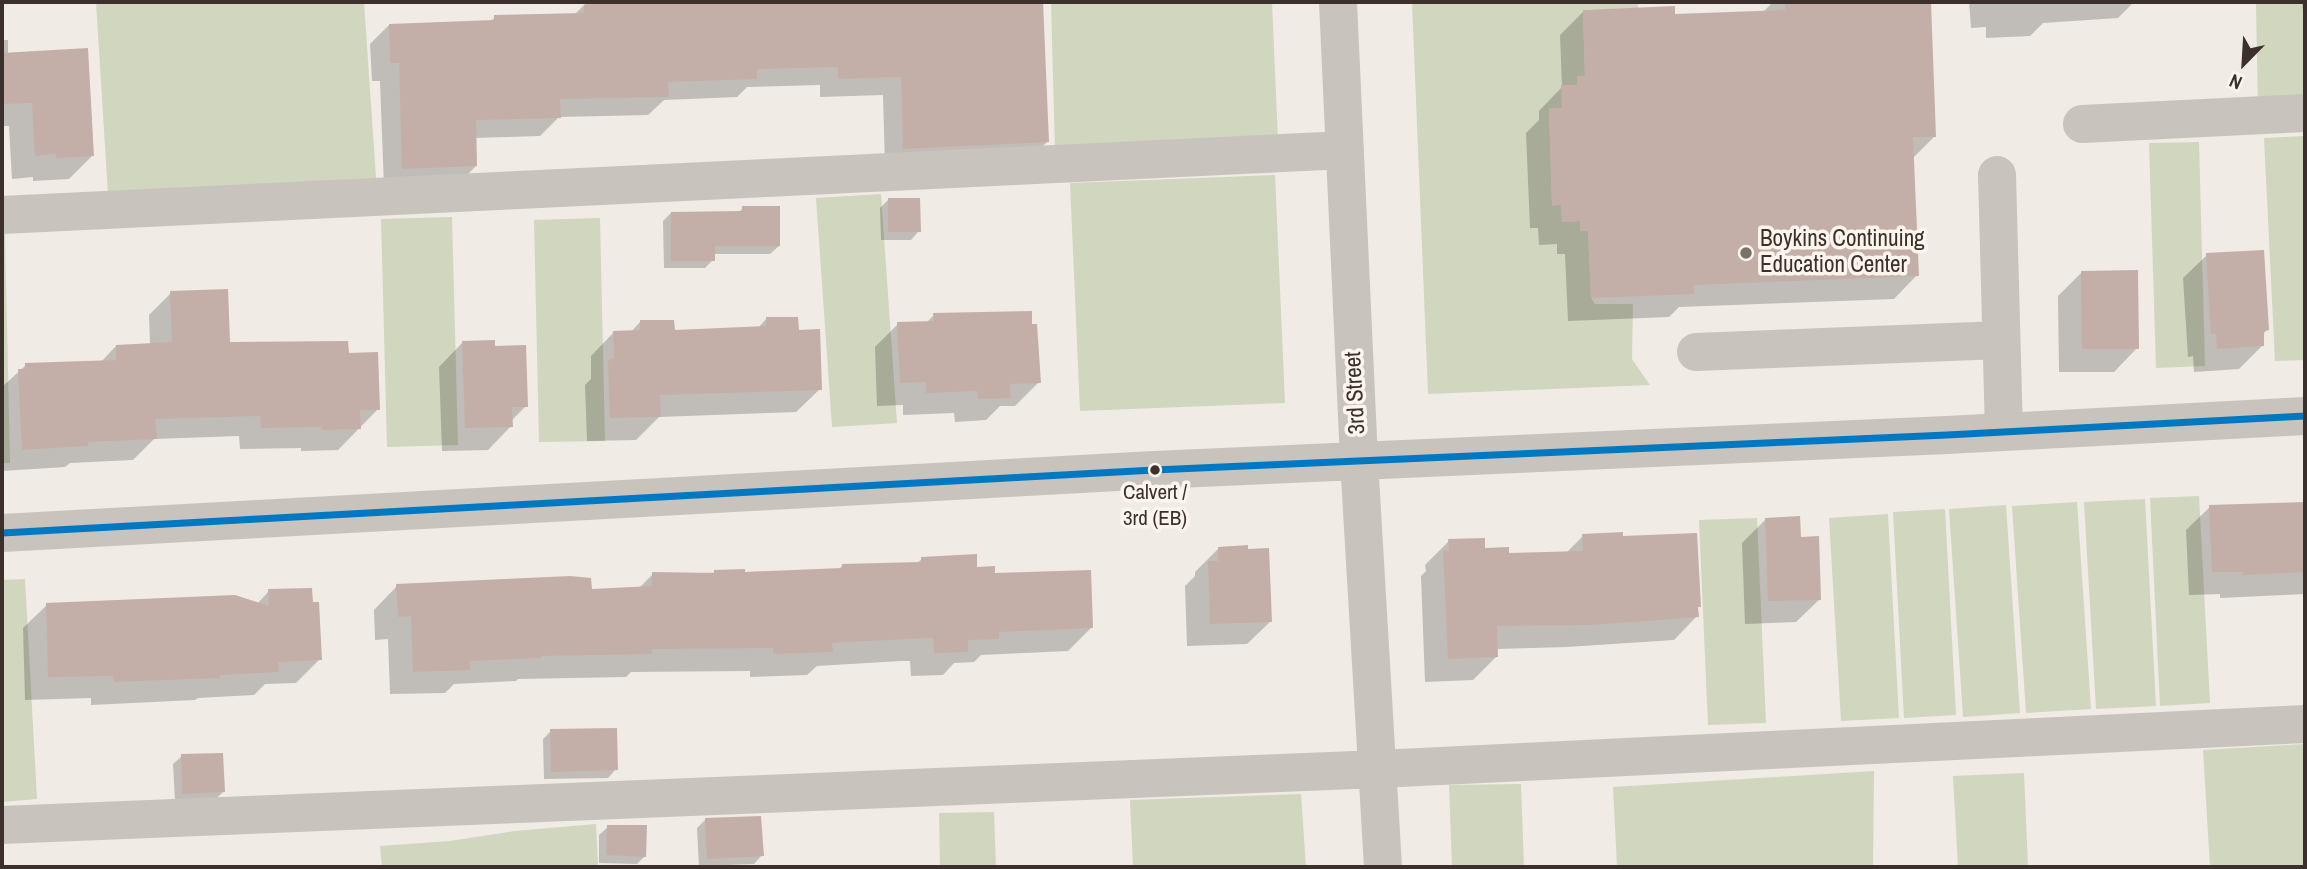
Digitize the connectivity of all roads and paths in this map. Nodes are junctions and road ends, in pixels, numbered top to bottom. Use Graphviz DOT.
graph roads {
  1 [pos="1338,2"];
  2 [pos="2305,113"];
  3 [pos="2082,124"];
  4 [pos="1345,150"];
  5 [pos="1997,175"];
  6 [pos="2,215"];
  7 [pos="2001,340"];
  8 [pos="1696,352"];
  9 [pos="2305,415"];
  10 [pos="2004,432"];
  11 [pos="1359,460"];
  12 [pos="2,533"];
  13 [pos="2305,724"];
  14 [pos="1379,769"];
  15 [pos="2,825"];
  16 [pos="1383,867"];
  1 -- 4 [label="street, 3rd Street"];
  2 -- 3 [label="street"];
  4 -- 6 [label="street"];
  4 -- 11 [label="street, 3rd Street"];
  5 -- 7 [label="street"];
  7 -- 8 [label="street"];
  7 -- 10 [label="street"];
  9 -- 10 [label="street"];
  10 -- 11 [label="street"];
  11 -- 12 [label="street"];
  11 -- 14 [label="street, 3rd Street"];
  13 -- 14 [label="street"];
  14 -- 15 [label="street"];
  14 -- 16 [label="street, 3rd Street"];
}
